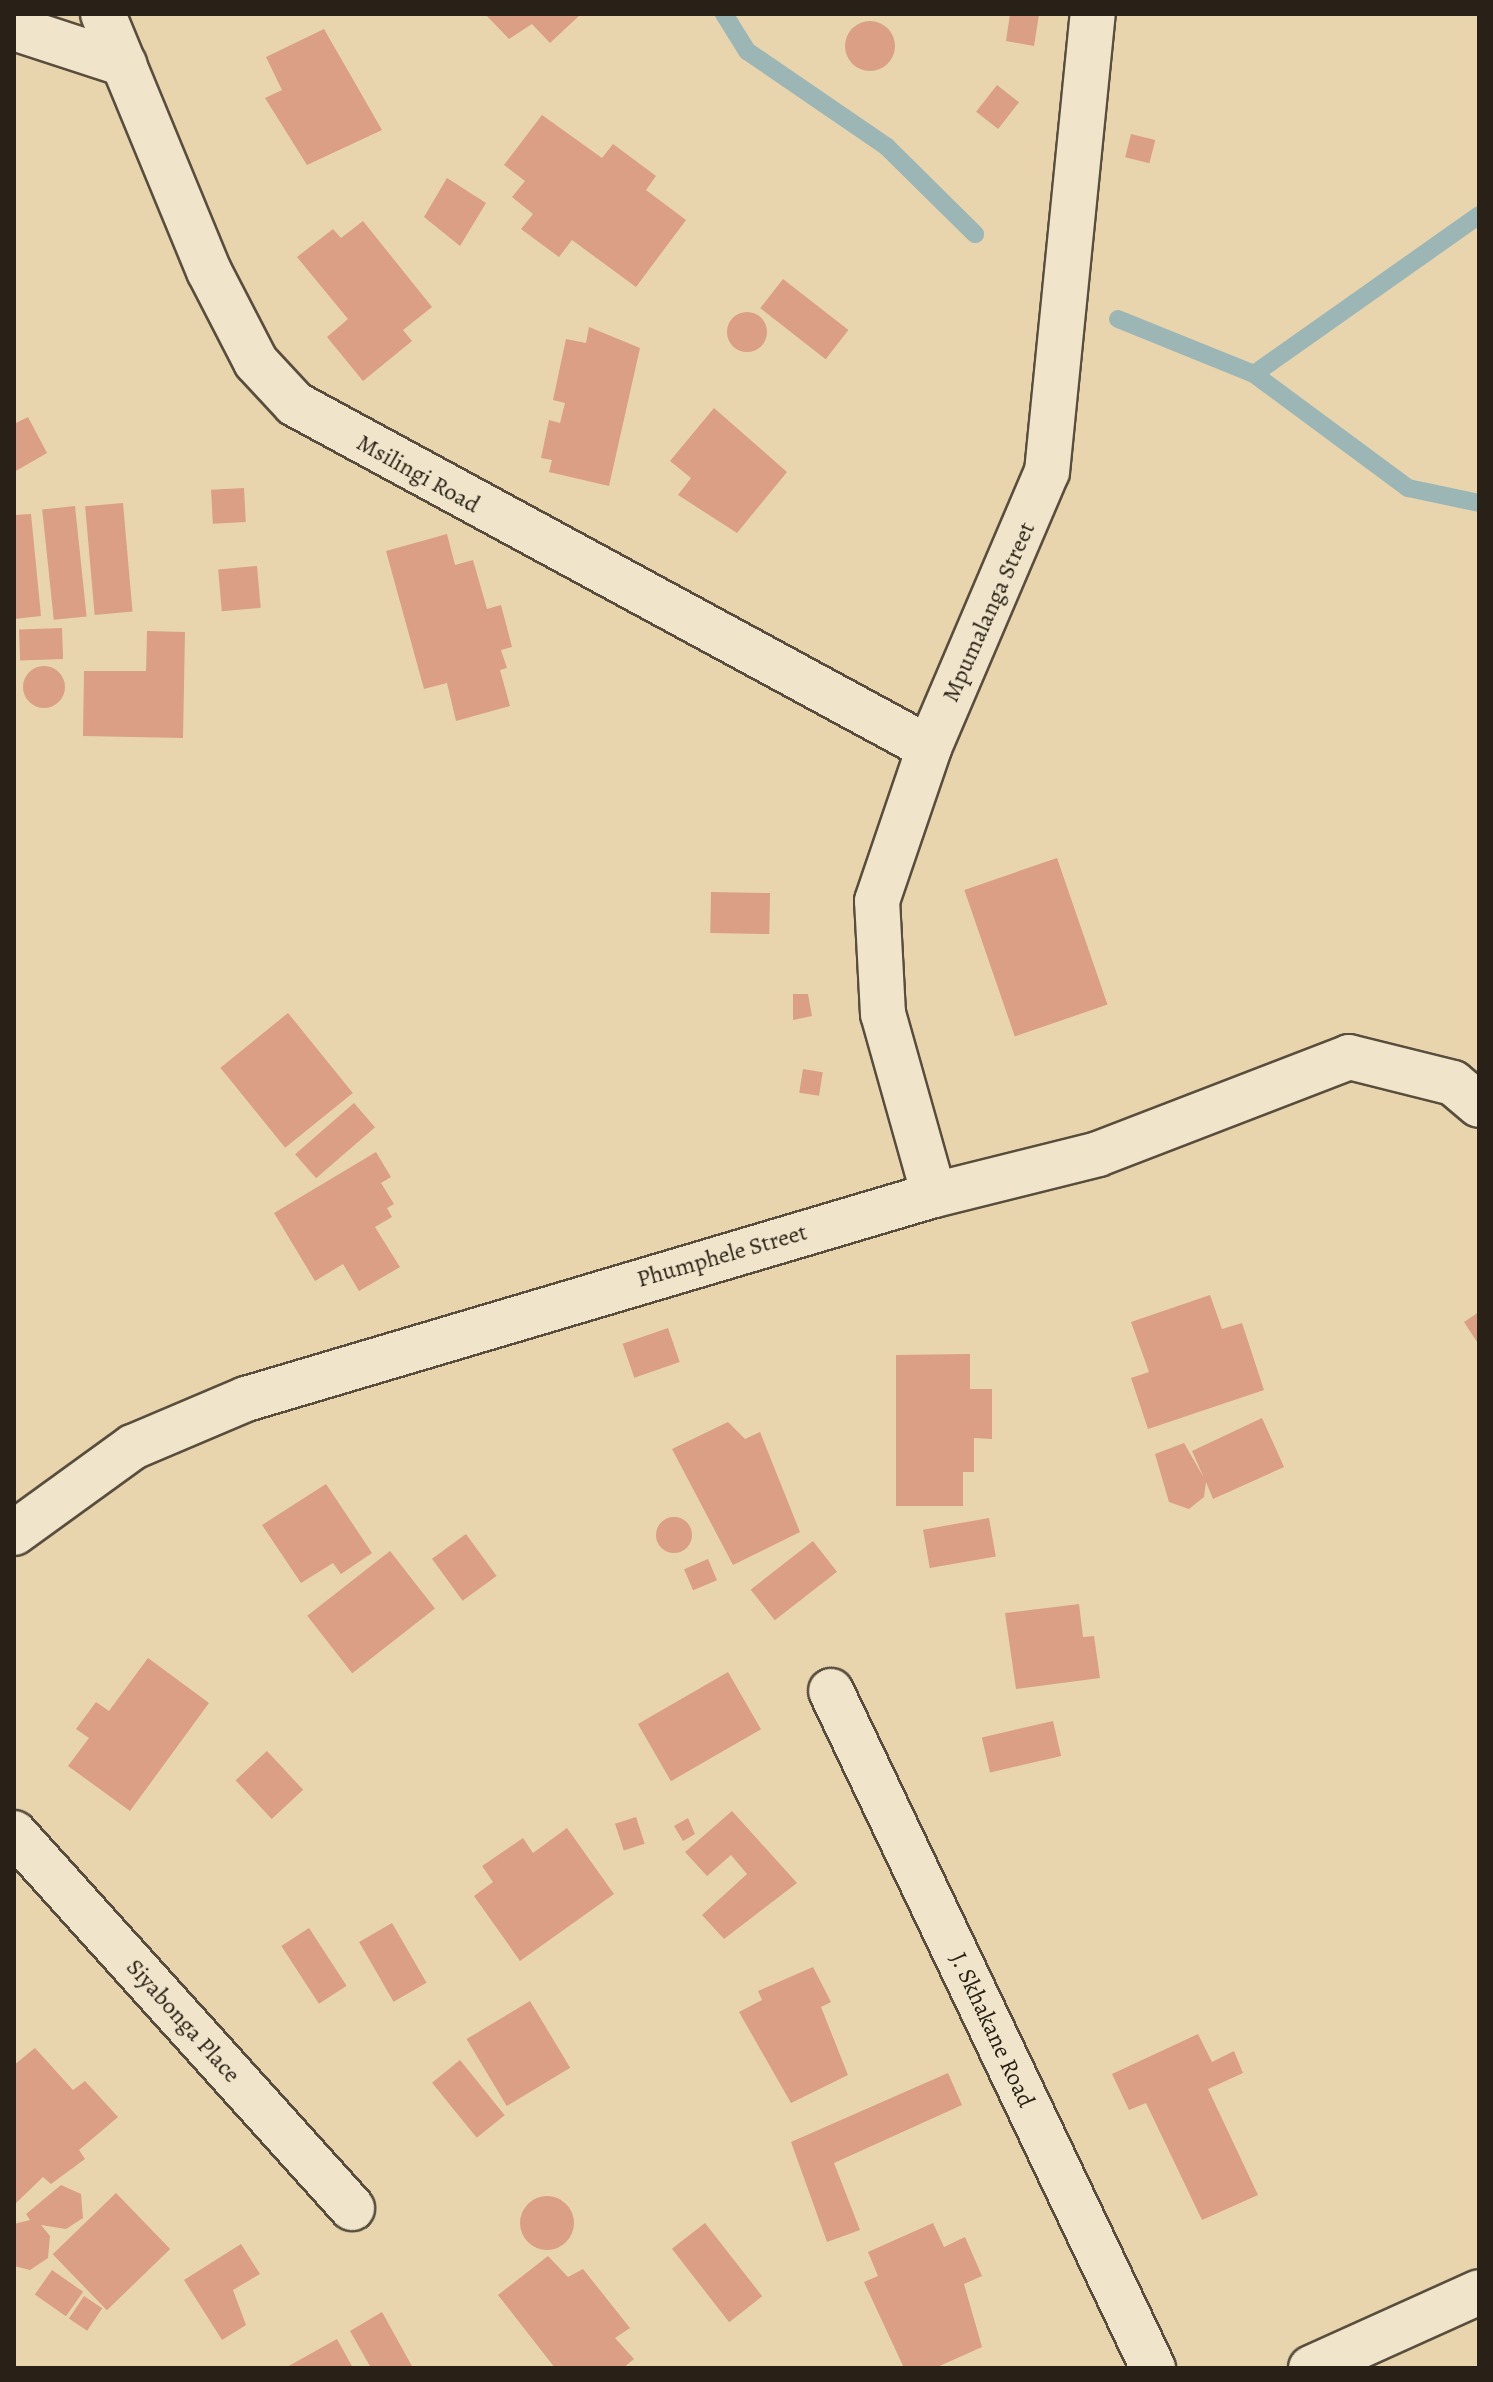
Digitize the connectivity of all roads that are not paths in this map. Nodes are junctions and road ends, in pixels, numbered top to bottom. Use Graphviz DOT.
graph roads {
  1 [pos="103,14"];
  2 [pos="1093,14"];
  3 [pos="14,28"];
  4 [pos="124,64"];
  5 [pos="929,748"];
  6 [pos="1466,1094"];
  7 [pos="934,1195"];
  8 [pos="14,1533"];
  9 [pos="831,1691"];
  10 [pos="14,1833"];
  11 [pos="352,2208"];
  12 [pos="1479,2292"];
  13 [pos="1153,2368"];
  14 [pos="1311,2368"];
  1 -- 4 [label="street, Msilingi Road"];
  2 -- 5 [label="street, Mpumalanga Street"];
  3 -- 4 [label="street"];
  4 -- 5 [label="street, Msilingi Road"];
  5 -- 7 [label="street, Mpumalanga Street"];
  6 -- 7 [label="street, Phumphele Street"];
  7 -- 8 [label="street, Phumphele Street"];
  9 -- 13 [label="street, J. Skhakane Road"];
  10 -- 11 [label="street, Siyabonga Place"];
  12 -- 14 [label="street"];
}
